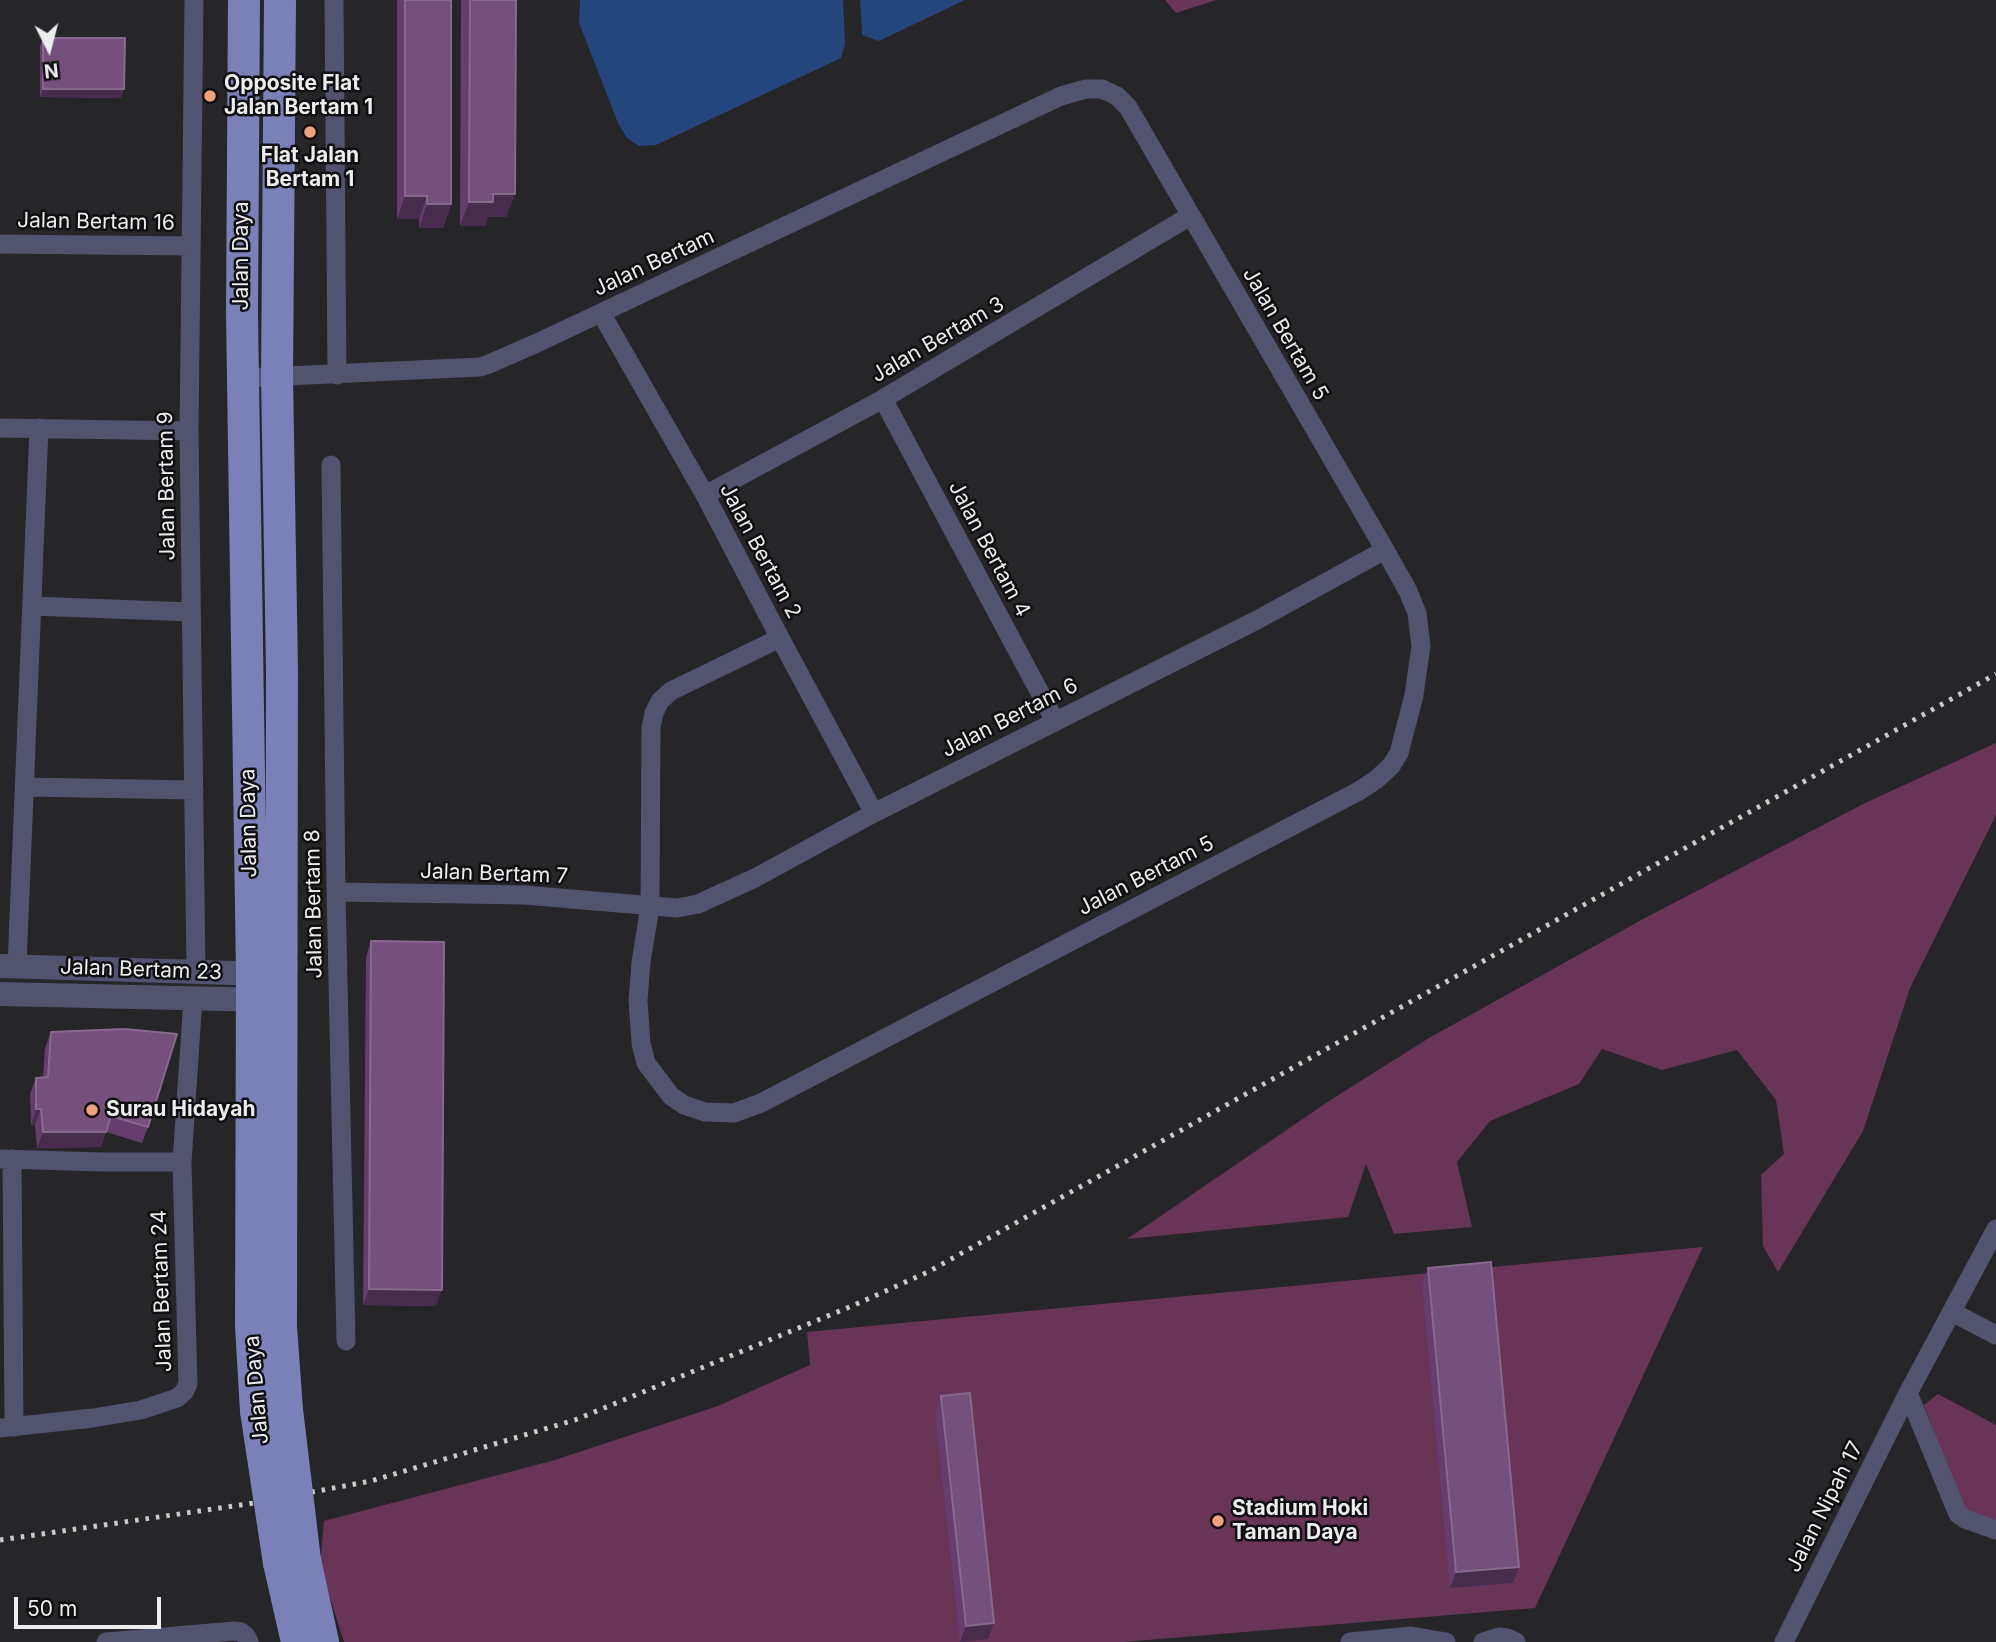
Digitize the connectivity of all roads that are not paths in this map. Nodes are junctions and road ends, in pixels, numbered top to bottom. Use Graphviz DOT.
graph roads {
  1 [pos="194,0"];
  2 [pos="244,0"];
  3 [pos="279,0"];
  4 [pos="334,0"];
  5 [pos="1061,96"];
  6 [pos="1190,216"];
  7 [pos="0,244"];
  8 [pos="191,246"];
  9 [pos="601,313"];
  10 [pos="337,375"];
  11 [pos="276,377"];
  12 [pos="243,378"];
  13 [pos="883,399"];
  14 [pos="0,428"];
  15 [pos="38,428"];
  16 [pos="189,431"];
  17 [pos="331,465"];
  18 [pos="705,495"];
  19 [pos="1385,550"];
  20 [pos="32,607"];
  21 [pos="191,612"];
  22 [pos="780,638"];
  23 [pos="1055,721"];
  24 [pos="25,787"];
  25 [pos="194,790"];
  26 [pos="874,813"];
  27 [pos="336,892"];
  28 [pos="650,907"];
  29 [pos="8,966"];
  30 [pos="197,971"];
  31 [pos="267,987"];
  32 [pos="0,994"];
  33 [pos="193,999"];
  34 [pos="6,1159"];
  35 [pos="181,1162"];
  36 [pos="1996,1229"];
  37 [pos="1952,1312"];
  38 [pos="6,1335"];
  39 [pos="1996,1335"];
  40 [pos="346,1341"];
  41 [pos="1908,1393"];
  42 [pos="7,1427"];
  43 [pos="1996,1530"];
  44 [pos="292,1562"];
  45 [pos="106,1642"];
  46 [pos="249,1642"];
  47 [pos="297,1642"];
  48 [pos="323,1642"];
  49 [pos="1350,1642"];
  50 [pos="1446,1642"];
  51 [pos="1483,1642"];
  52 [pos="1516,1642"];
  53 [pos="1784,1642"];
  1 -- 8 [label="street, Jalan Bertam 9"];
  2 -- 12 [label="main road, Jalan Daya"];
  3 -- 11 [label="main road, Jalan Daya"];
  4 -- 10 [label="street"];
  5 -- 6 [label="street, Jalan Bertam 5"];
  5 -- 9 [label="street, Jalan Bertam"];
  6 -- 13 [label="street, Jalan Bertam 3"];
  6 -- 19 [label="street, Jalan Bertam 5"];
  7 -- 8 [label="street, Jalan Bertam 16"];
  8 -- 16 [label="street, Jalan Bertam 9"];
  9 -- 10 [label="street, Jalan Bertam"];
  9 -- 18 [label="street, Jalan Bertam 2"];
  10 -- 11 [label="street, Jalan Bertam"];
  11 -- 12 [label="street, Jalan Bertam"];
  11 -- 31 [label="main road, Jalan Daya"];
  12 -- 31 [label="main road, Jalan Daya"];
  13 -- 18 [label="street, Jalan Bertam 3"];
  13 -- 23 [label="street, Jalan Bertam 4"];
  14 -- 15 [label="street"];
  15 -- 16 [label="street"];
  15 -- 20 [label="street"];
  16 -- 21 [label="street, Jalan Bertam 9"];
  17 -- 27 [label="street, Jalan Bertam 8"];
  18 -- 22 [label="street, Jalan Bertam 2"];
  19 -- 23 [label="street, Jalan Bertam 6"];
  19 -- 28 [label="street, Jalan Bertam 5"];
  20 -- 21 [label="street"];
  20 -- 24 [label="street"];
  21 -- 25 [label="street, Jalan Bertam 9"];
  22 -- 26 [label="street, Jalan Bertam 2"];
  22 -- 28 [label="street, Jalan Bertam 5"];
  23 -- 26 [label="street, Jalan Bertam 6"];
  24 -- 25 [label="street"];
  24 -- 29 [label="street"];
  25 -- 30 [label="street, Jalan Bertam 9"];
  26 -- 28 [label="street, Jalan Bertam 6"];
  27 -- 28 [label="street, Jalan Bertam 7"];
  27 -- 40 [label="street, Jalan Bertam 8"];
  29 -- 30 [label="street, Jalan Bertam 23"];
  30 -- 31 [label="street, Jalan Bertam 23"];
  31 -- 33 [label="street, Jalan Bertam 23"];
  31 -- 44 [label="main road, Jalan Daya, bridge"];
  31 -- 44 [label="main road, Jalan Daya, bridge"];
  32 -- 33 [label="street, Jalan Bertam 23"];
  33 -- 35 [label="street, Jalan Bertam 24"];
  34 -- 35 [label="street"];
  34 -- 38 [label="street"];
  35 -- 42 [label="street, Jalan Bertam 24"];
  36 -- 37 [label="street, Jalan Nipah 17"];
  37 -- 39 [label="street"];
  37 -- 41 [label="street, Jalan Nipah 17"];
  38 -- 42 [label="street"];
  41 -- 43 [label="street"];
  41 -- 53 [label="street, Jalan Nipah 17"];
  44 -- 47 [label="main road, Jalan Daya"];
  44 -- 48 [label="main road, Jalan Daya"];
  45 -- 46 [label="street"];
  49 -- 50 [label="street"];
  51 -- 52 [label="street"];
}
